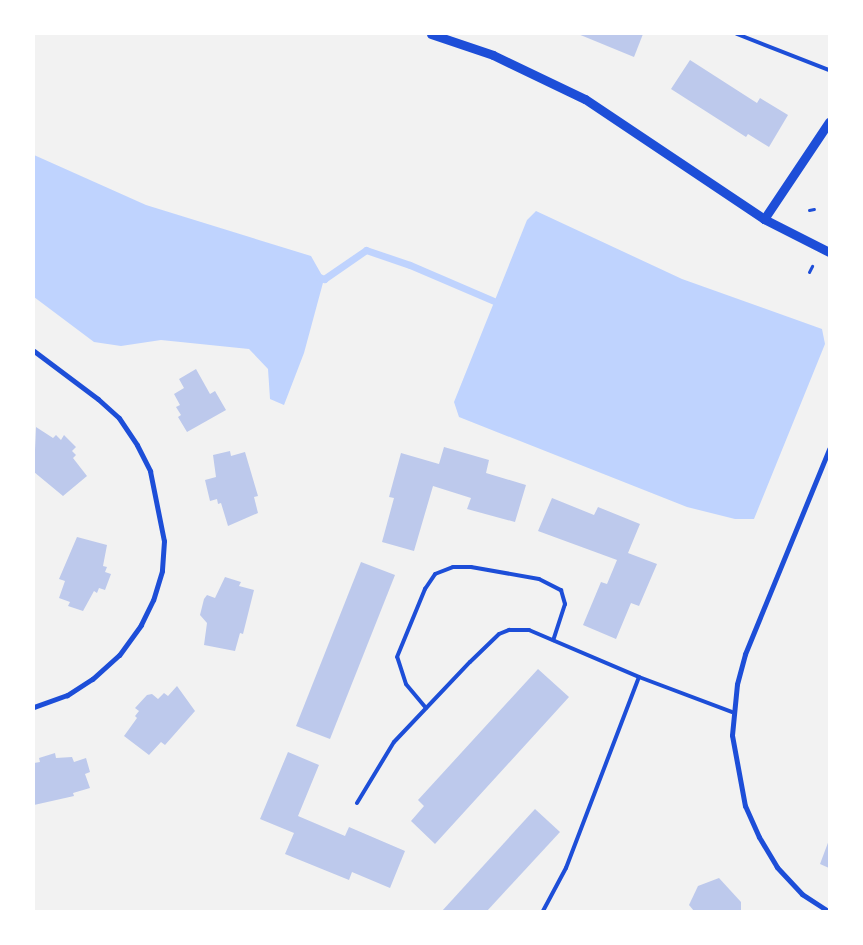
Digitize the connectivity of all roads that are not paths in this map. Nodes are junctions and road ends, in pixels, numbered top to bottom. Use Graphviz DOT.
graph roads {
  1 [pos="431,34"];
  2 [pos="737,34"];
  3 [pos="829,70"];
  4 [pos="829,122"];
  5 [pos="764,218"];
  6 [pos="829,252"];
  7 [pos="34,351"];
  8 [pos="829,449"];
  9 [pos="553,640"];
  10 [pos="639,677"];
  11 [pos="34,707"];
  12 [pos="426,708"];
  13 [pos="732,712"];
  14 [pos="357,803"];
  15 [pos="543,911"];
  16 [pos="828,911"];
  1 -- 5 [label="street"];
  2 -- 3 [label="lane"];
  4 -- 5 [label="street"];
  5 -- 6 [label="street"];
  7 -- 11 [label="street"];
  8 -- 13 [label="street"];
  9 -- 10 [label="lane"];
  9 -- 12 [label="lane"];
  9 -- 12 [label="lane"];
  10 -- 13 [label="lane"];
  10 -- 15 [label="lane"];
  12 -- 14 [label="lane"];
  13 -- 16 [label="street"];
}
